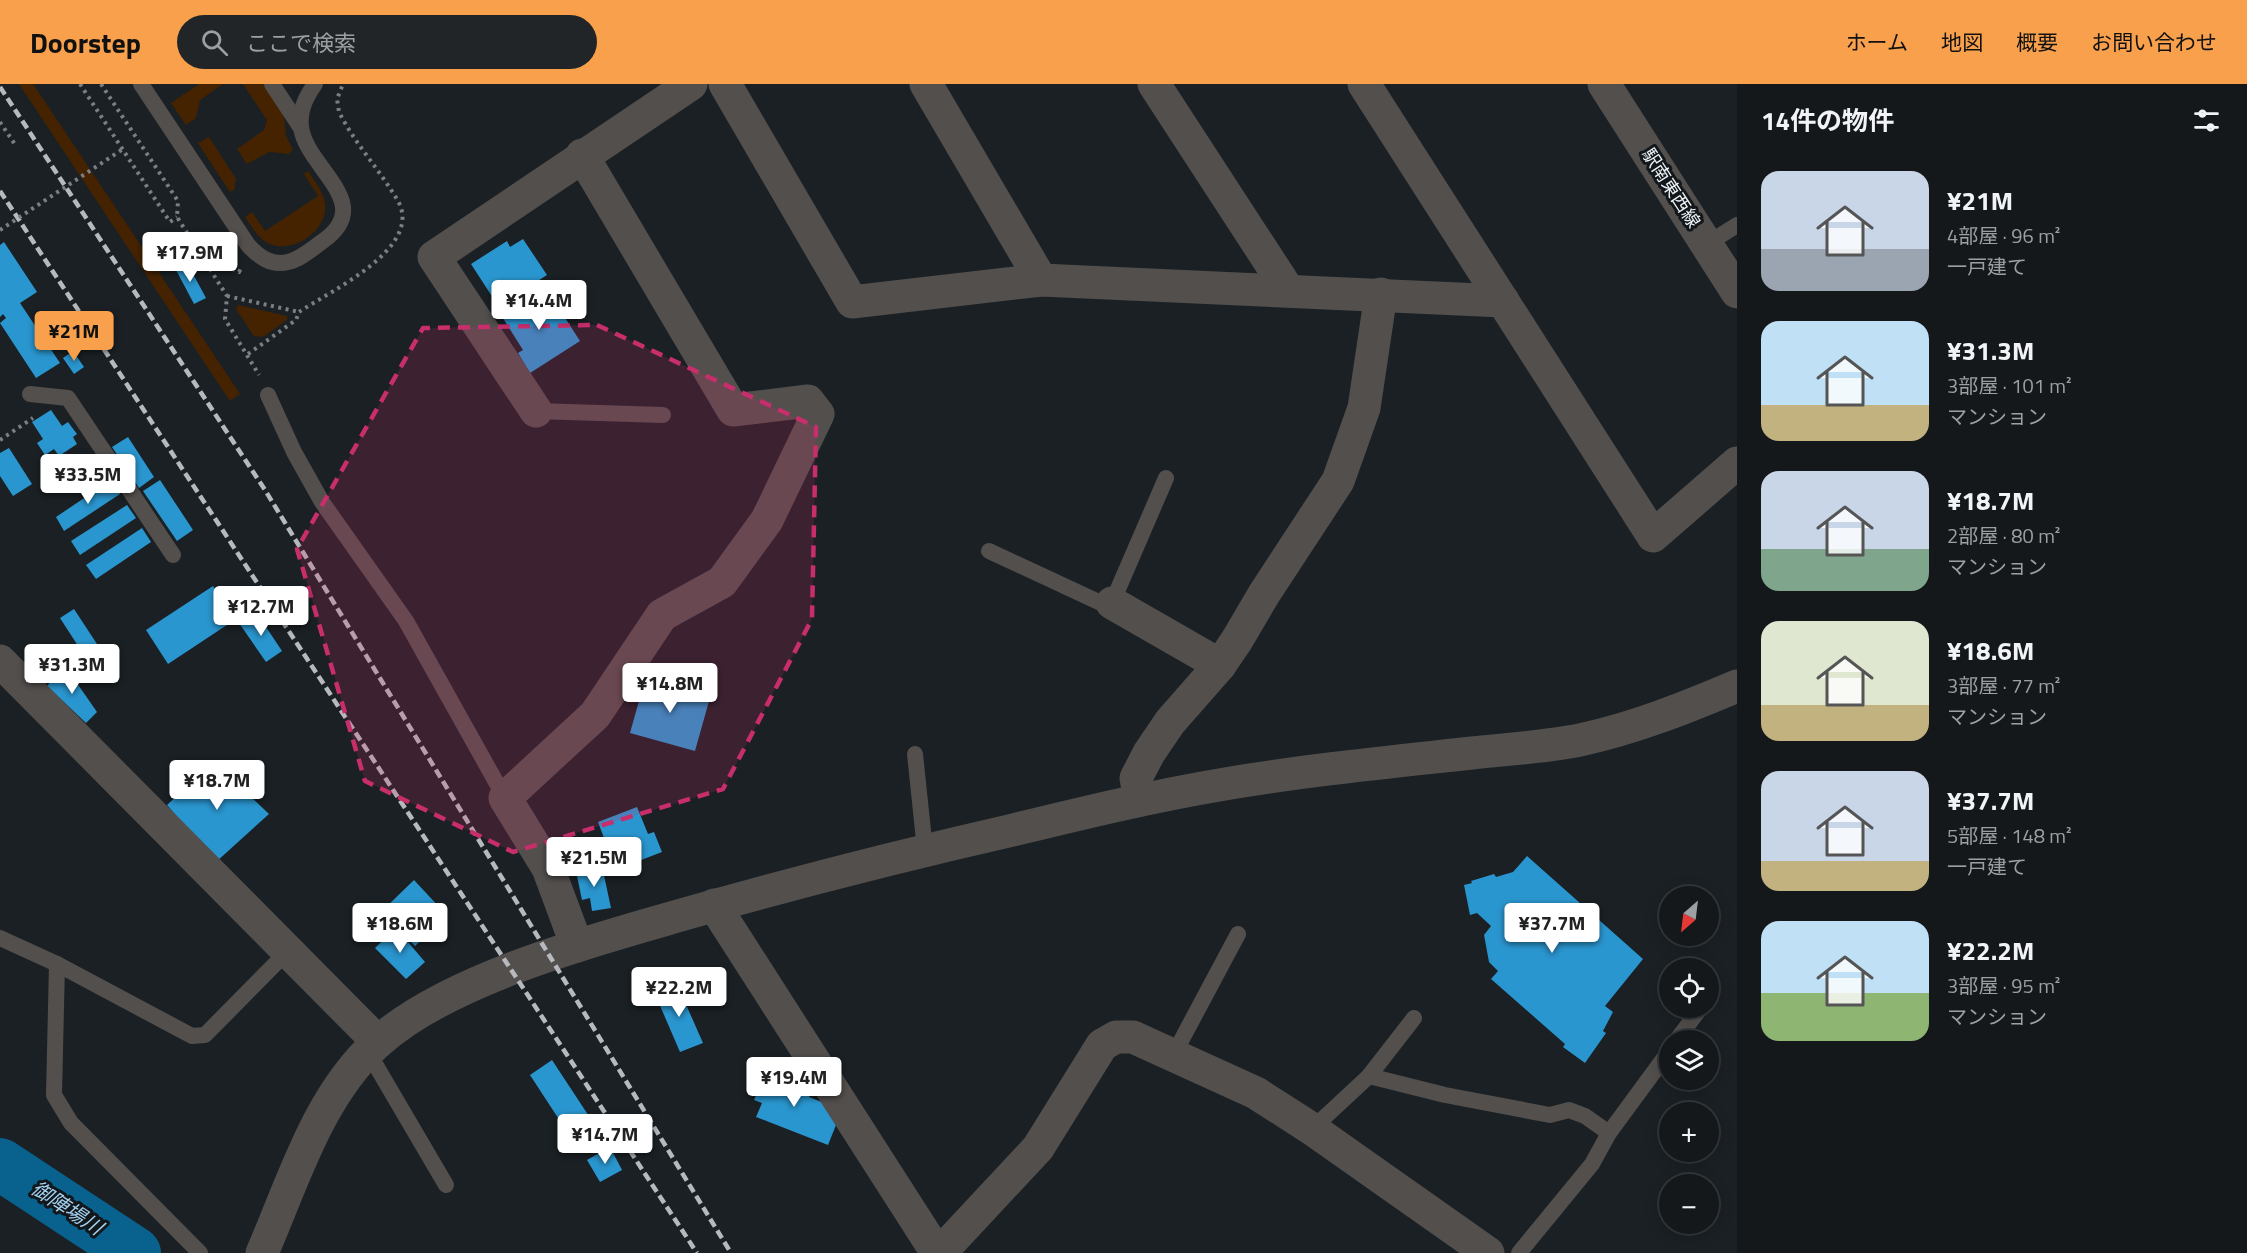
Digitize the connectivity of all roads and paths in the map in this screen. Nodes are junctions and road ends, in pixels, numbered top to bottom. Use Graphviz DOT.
graph roads {
  1 [pos="101,84"];
  2 [pos="141,84"];
  3 [pos="272,84"];
  4 [pos="315,84"];
  5 [pos="343,84"];
  6 [pos="691,84"];
  7 [pos="725,84"];
  8 [pos="926,84"];
  9 [pos="1154,84"];
  10 [pos="1364,84"];
  11 [pos="1604,84"];
  12 [pos="81,86"];
  13 [pos="0,122"];
  14 [pos="301,128"];
  15 [pos="16,146"];
  16 [pos="123,149"];
  17 [pos="582,155"];
  18 [pos="177,217"];
  19 [pos="1737,225"];
  20 [pos="0,230"];
  21 [pos="1707,244"];
  22 [pos="206,264"];
  23 [pos="243,265"];
  24 [pos="1041,280"];
  25 [pos="1288,290"];
  26 [pos="1737,292"];
  27 [pos="1381,294"];
  28 [pos="227,296"];
  29 [pos="1503,301"];
  30 [pos="299,312"];
  31 [pos="248,354"];
  32 [pos="251,360"];
  33 [pos="30,394"];
  34 [pos="268,395"];
  35 [pos="536,411"];
  36 [pos="663,415"];
  37 [pos="36,416"];
  38 [pos="0,440"];
  39 [pos="1737,463"];
  40 [pos="1166,478"];
  41 [pos="989,551"];
  42 [pos="173,555"];
  43 [pos="1112,603"];
  44 [pos="0,661"];
  45 [pos="1220,665"];
  46 [pos="1737,686"];
  47 [pos="915,754"];
  48 [pos="505,798"];
  49 [pos="1140,800"];
  50 [pos="926,850"];
  51 [pos="714,905"];
  52 [pos="1238,934"];
  53 [pos="0,938"];
  54 [pos="577,946"];
  55 [pos="287,952"];
  56 [pos="57,964"];
  57 [pos="1414,1017"];
  58 [pos="373,1047"];
  59 [pos="1174,1054"];
  60 [pos="1659,1065"];
  61 [pos="1370,1076"];
  62 [pos="1312,1129"];
  63 [pos="1609,1133"];
  64 [pos="446,1185"];
  65 [pos="1451,1243"];
  66 [pos="200,1253"];
  67 [pos="262,1253"];
  68 [pos="939,1253"];
  69 [pos="1488,1253"];
  70 [pos="1519,1253"];
  1 -- 18 [label="path"];
  2 -- 14 [label="lane"];
  3 -- 14 [label="lane"];
  4 -- 14 [label="lane"];
  5 -- 30 [label="path"];
  6 -- 17 [label="street"];
  7 -- 24 [label="street"];
  8 -- 24 [label="street"];
  9 -- 25 [label="street"];
  10 -- 29 [label="street"];
  11 -- 21 [label="street, 駅南東西線"];
  12 -- 16 [label="path"];
  13 -- 15 [label="path"];
  16 -- 18 [label="path"];
  16 -- 20 [label="path, bridge"];
  17 -- 35 [label="street"];
  17 -- 48 [label="street"];
  18 -- 22 [label="path"];
  19 -- 21 [label="lane"];
  21 -- 26 [label="street, 駅南東西線"];
  22 -- 23 [label="path"];
  22 -- 28 [label="path"];
  24 -- 25 [label="street"];
  25 -- 27 [label="street"];
  27 -- 29 [label="street"];
  27 -- 45 [label="street"];
  28 -- 30 [label="path"];
  28 -- 31 [label="path"];
  29 -- 39 [label="street"];
  30 -- 31 [label="path"];
  31 -- 32 [label="path"];
  33 -- 42 [label="lane"];
  34 -- 48 [label="lane"];
  35 -- 36 [label="lane"];
  37 -- 38 [label="path"];
  40 -- 43 [label="lane"];
  41 -- 43 [label="lane"];
  43 -- 45 [label="street"];
  44 -- 55 [label="street"];
  45 -- 49 [label="street"];
  46 -- 49 [label="street"];
  47 -- 50 [label="lane"];
  48 -- 54 [label="street"];
  49 -- 50 [label="street"];
  50 -- 51 [label="street"];
  51 -- 54 [label="street"];
  51 -- 68 [label="street"];
  52 -- 59 [label="lane"];
  53 -- 56 [label="lane"];
  54 -- 58 [label="street"];
  55 -- 56 [label="lane"];
  55 -- 58 [label="street"];
  56 -- 66 [label="lane"];
  57 -- 61 [label="lane"];
  58 -- 64 [label="lane"];
  58 -- 67 [label="street"];
  59 -- 62 [label="street"];
  59 -- 68 [label="street"];
  60 -- 63 [label="lane"];
  61 -- 62 [label="lane"];
  61 -- 63 [label="lane"];
  62 -- 65 [label="street"];
  63 -- 70 [label="lane"];
  65 -- 69 [label="street"];
}
